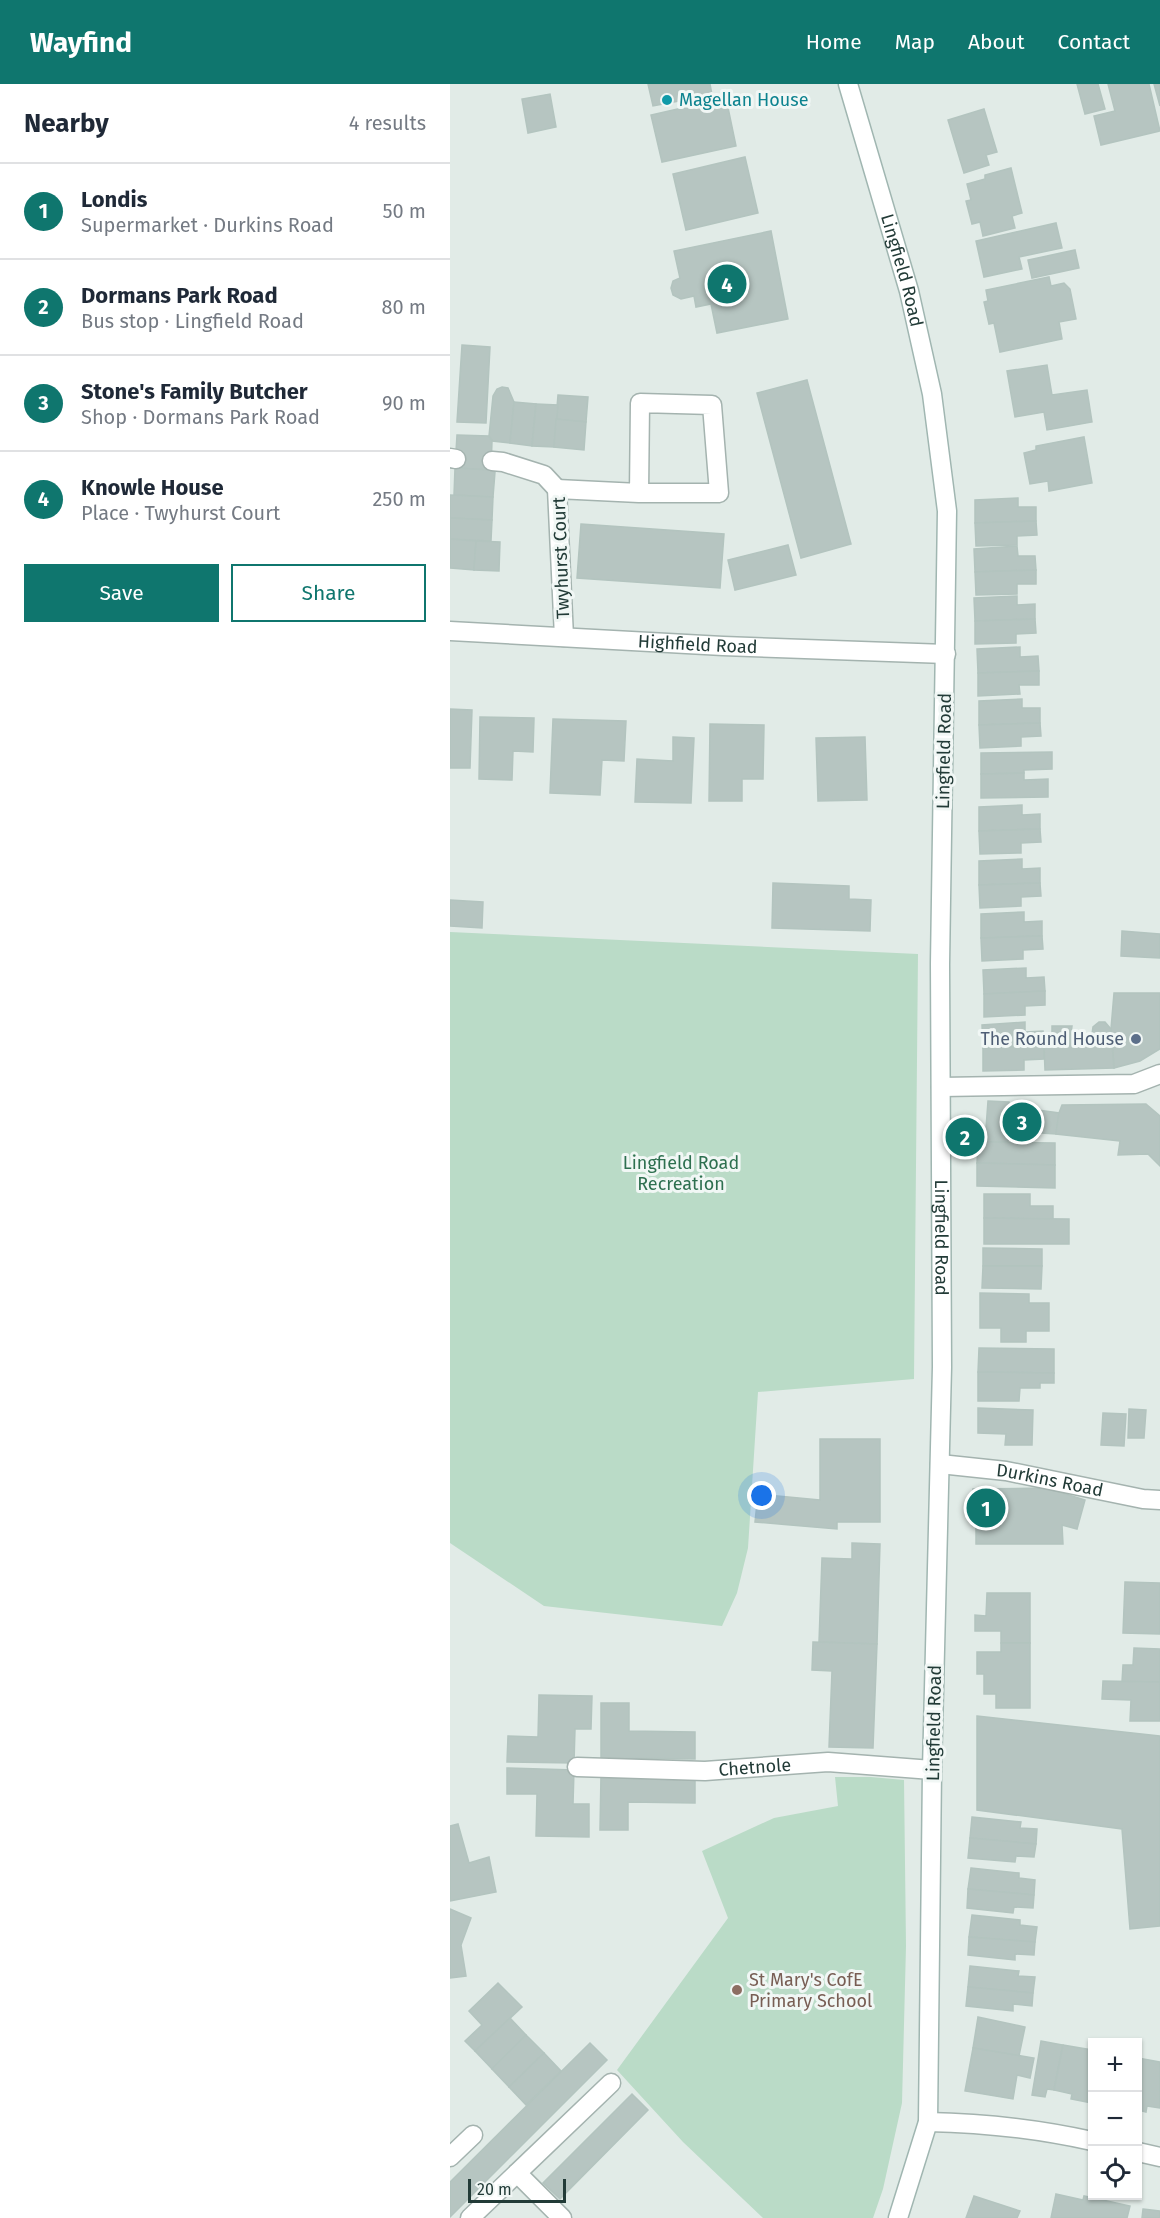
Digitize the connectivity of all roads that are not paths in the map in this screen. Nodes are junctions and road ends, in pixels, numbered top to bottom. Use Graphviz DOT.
graph roads {
  1 [pos="853,86"];
  2 [pos="492,461"];
  3 [pos="557,489"];
  4 [pos="639,493"];
  5 [pos="450,631"];
  6 [pos="564,637"];
  7 [pos="946,654"];
  8 [pos="1160,1074"];
  9 [pos="941,1088"];
  10 [pos="940,1464"];
  11 [pos="1160,1500"];
  12 [pos="577,1767"];
  13 [pos="932,1770"];
  14 [pos="611,2084"];
  15 [pos="928,2122"];
  16 [pos="473,2136"];
  17 [pos="1088,2141"];
  18 [pos="1142,2153"];
  19 [pos="450,2157"];
  20 [pos="1160,2157"];
  21 [pos="517,2174"];
  22 [pos="470,2218"];
  23 [pos="562,2218"];
  24 [pos="898,2218"];
  1 -- 7 [label="street, Lingfield Road"];
  2 -- 3 [label="street"];
  3 -- 4 [label="street, Twyhurst Court"];
  3 -- 6 [label="street, Twyhurst Court"];
  4 -- 4 [label="street, Twyhurst Court"];
  5 -- 6 [label="street, Highfield Road"];
  6 -- 7 [label="street, Highfield Road"];
  7 -- 9 [label="street, Lingfield Road"];
  8 -- 9 [label="street"];
  9 -- 10 [label="street, Lingfield Road"];
  10 -- 11 [label="street, Durkins Road"];
  10 -- 13 [label="street, Lingfield Road"];
  12 -- 13 [label="street, Chetnole"];
  13 -- 15 [label="street, Lingfield Road"];
  14 -- 21 [label="street"];
  15 -- 17 [label="street"];
  15 -- 24 [label="street, Lingfield Road"];
  16 -- 19 [label="street"];
  18 -- 20 [label="street"];
  21 -- 22 [label="street"];
  21 -- 23 [label="street"];
}
